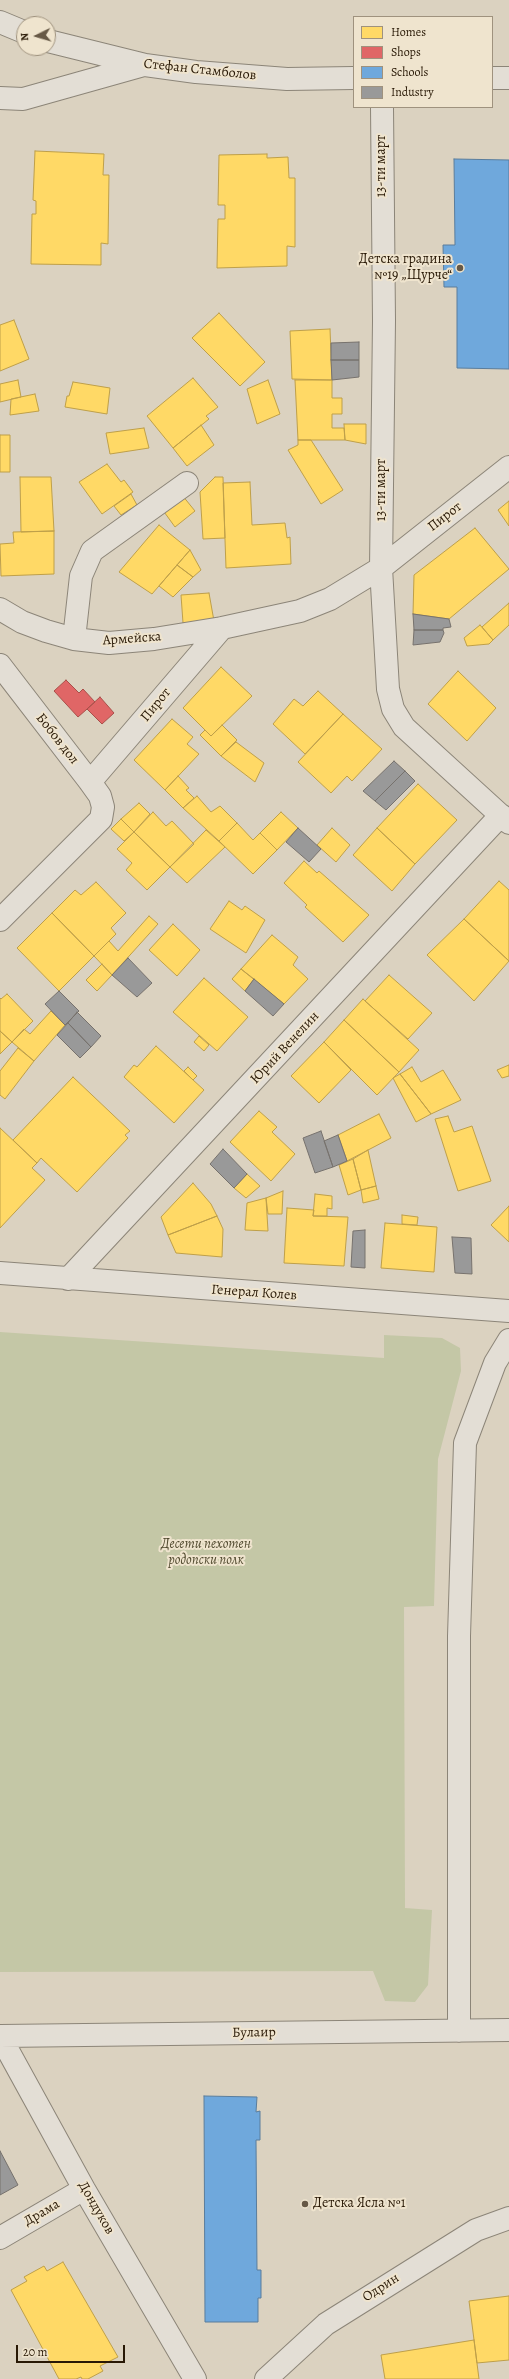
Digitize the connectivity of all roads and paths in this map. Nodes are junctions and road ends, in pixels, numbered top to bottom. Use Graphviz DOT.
graph roads {
  1 [pos="0,22"];
  2 [pos="16,29"];
  3 [pos="56,44"];
  4 [pos="145,65"];
  5 [pos="353,78"];
  6 [pos="493,78"];
  7 [pos="509,78"];
  8 [pos="0,98"];
  9 [pos="382,108"];
  10 [pos="509,467"];
  11 [pos="187,483"];
  12 [pos="382,568"];
  13 [pos="0,610"];
  14 [pos="222,628"];
  15 [pos="74,639"];
  16 [pos="0,665"];
  17 [pos="90,782"];
  18 [pos="505,819"];
  19 [pos="0,920"];
  20 [pos="0,1273"];
  21 [pos="68,1279"];
  22 [pos="509,1312"];
  23 [pos="509,1340"];
  24 [pos="509,2030"];
  25 [pos="459,2031"];
  26 [pos="0,2036"];
  27 [pos="84,2189"];
  28 [pos="509,2218"];
  29 [pos="509,2221"];
  30 [pos="476,2230"];
  31 [pos="0,2238"];
  32 [pos="195,2379"];
  33 [pos="266,2379"];
  1 -- 2 [label="street"];
  3 -- 4 [label="street, Стефан Стамболов"];
  4 -- 5 [label="street, Стефан Стамболов"];
  4 -- 8 [label="street"];
  6 -- 7 [label="street"];
  9 -- 12 [label="street, 13-ти март"];
  10 -- 12 [label="street, Пирот"];
  11 -- 15 [label="street"];
  12 -- 14 [label="street, Пирот"];
  12 -- 18 [label="street, 13-ти март"];
  13 -- 15 [label="street, Армейска"];
  14 -- 15 [label="street, Армейска"];
  14 -- 17 [label="street, Пирот"];
  16 -- 17 [label="street, Бобов дол"];
  17 -- 19 [label="street, Бобов дол"];
  18 -- 21 [label="street, Юрий Венелин"];
  20 -- 21 [label="street, Генерал Колев"];
  21 -- 22 [label="street, Генерал Колев"];
  23 -- 25 [label="street"];
  24 -- 25 [label="street, Булаир"];
  25 -- 26 [label="street, Булаир"];
  26 -- 27 [label="street, Дондуков"];
  27 -- 31 [label="street, Драма"];
  27 -- 32 [label="street, Дондуков"];
  28 -- 30 [label="street, Одрин"];
  29 -- 30 [label="street"];
  30 -- 33 [label="street, Одрин"];
}
